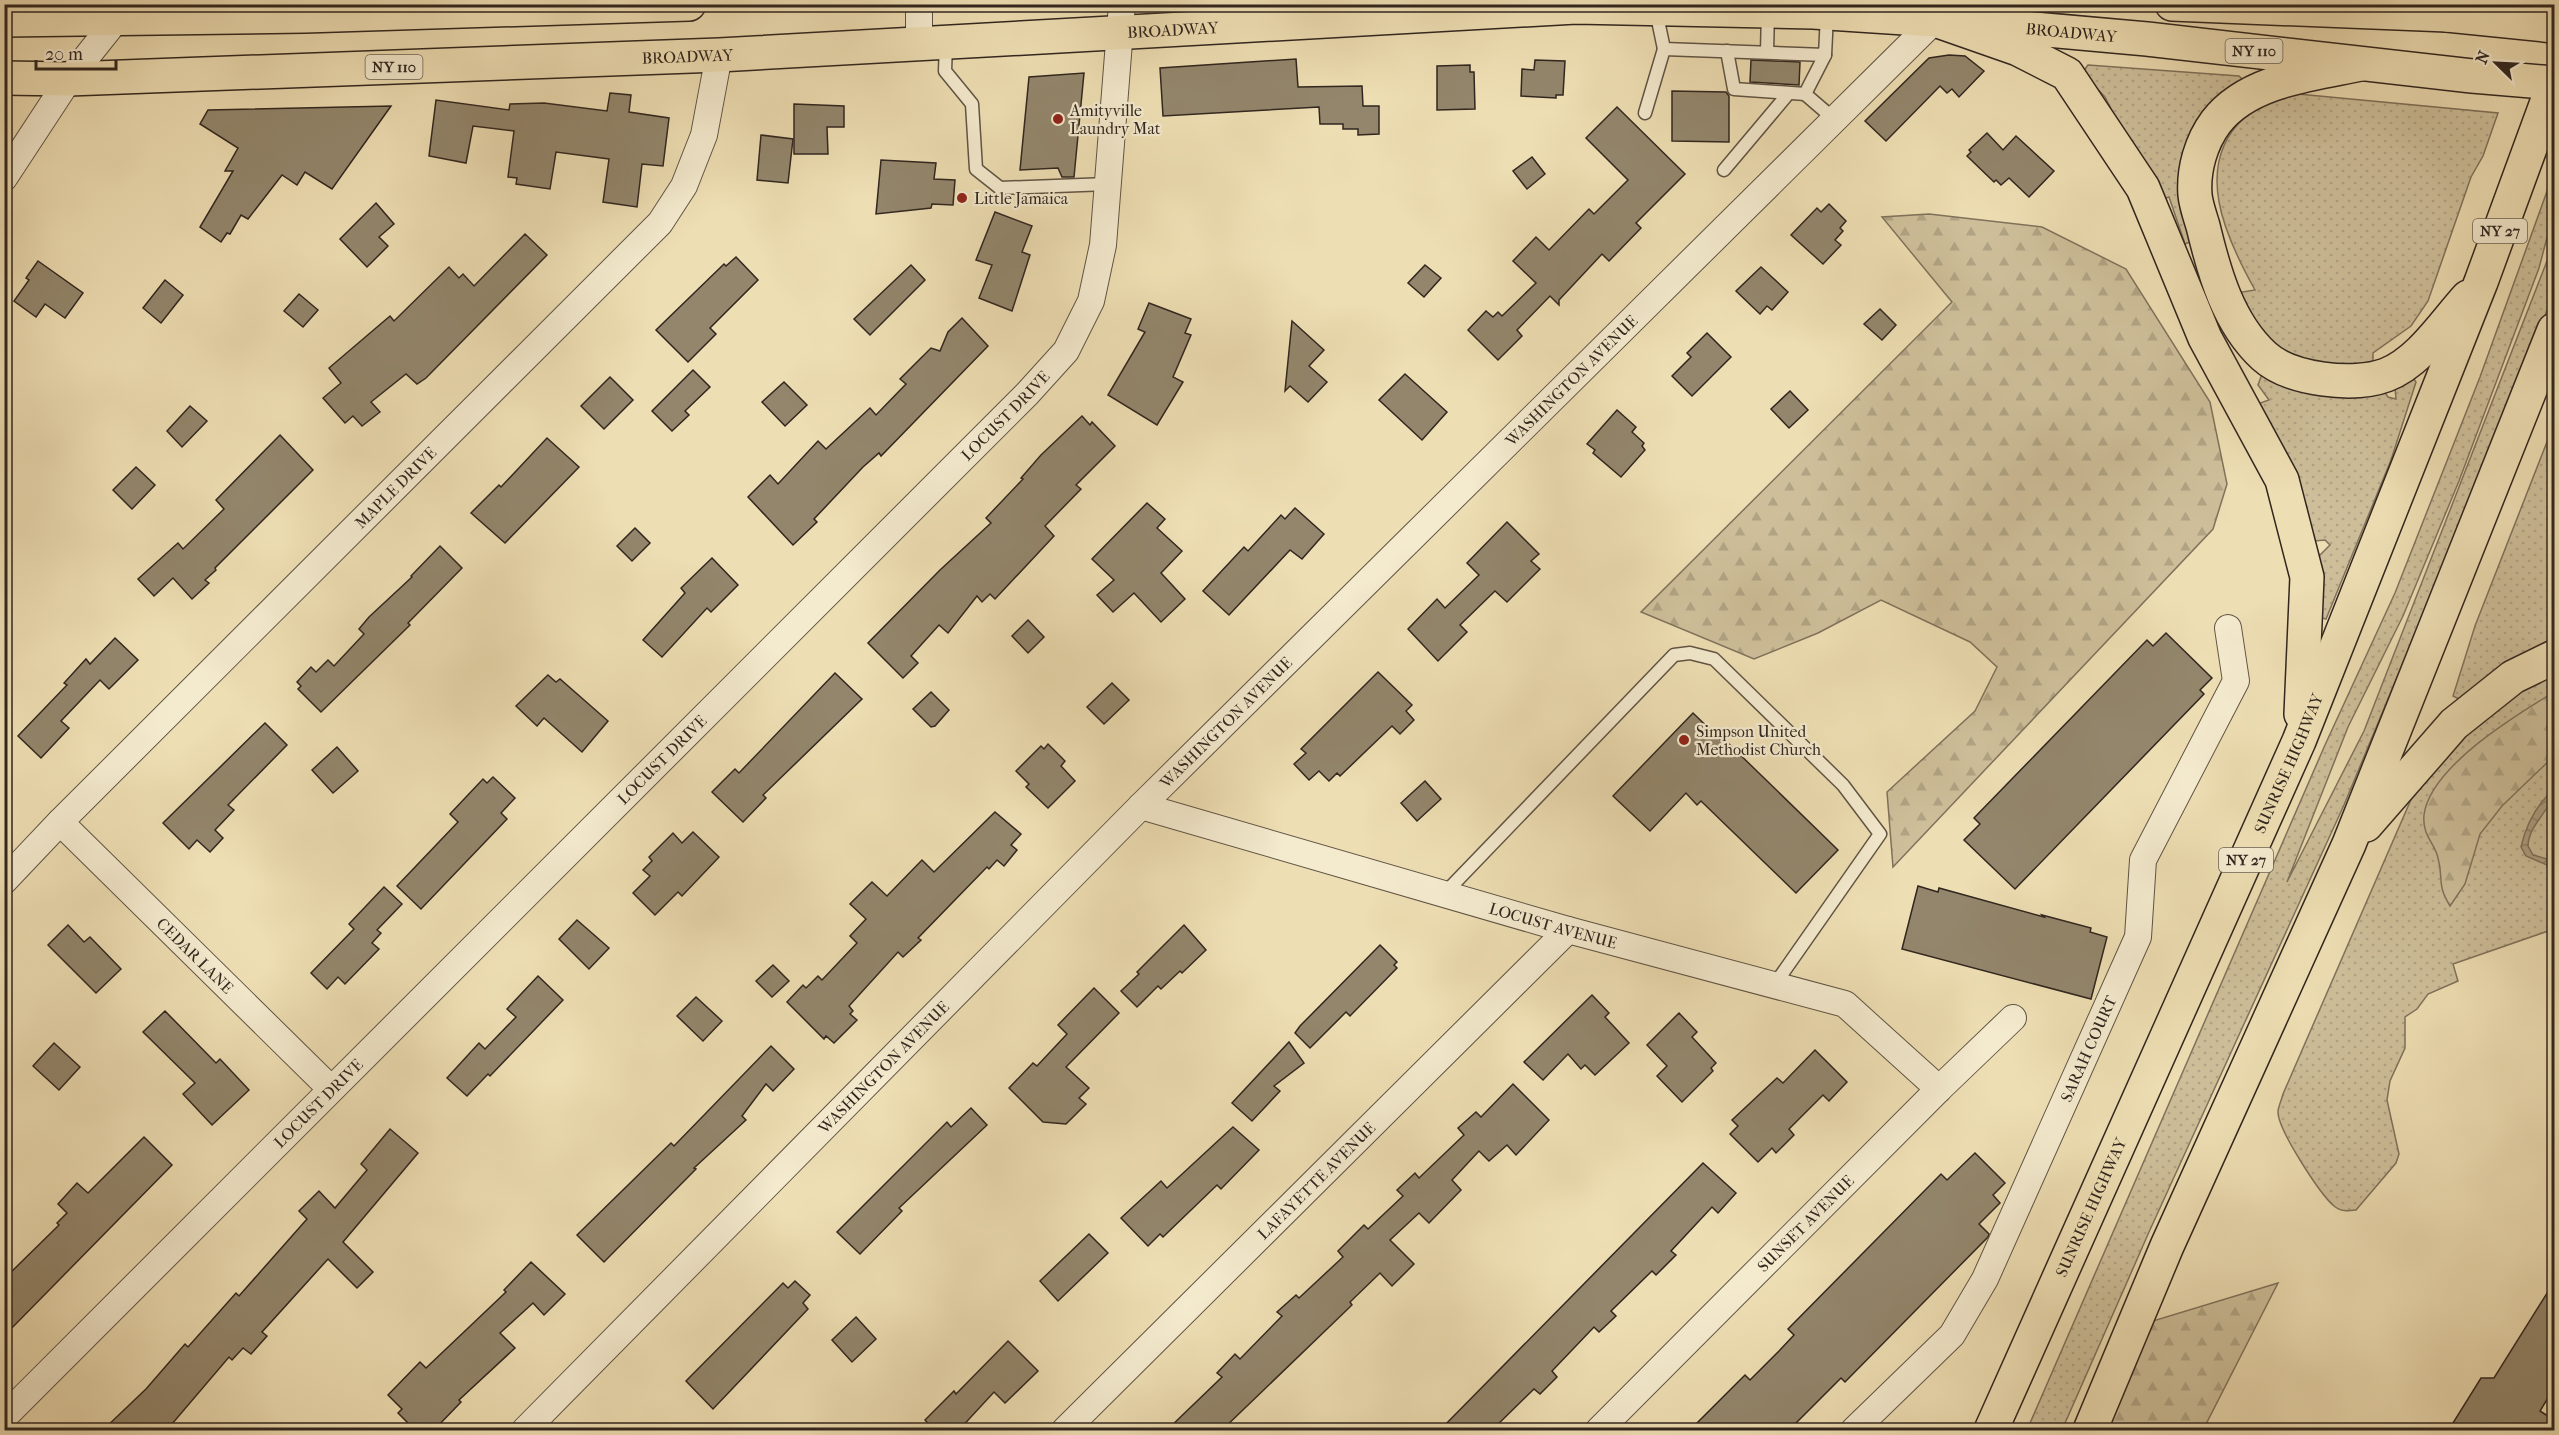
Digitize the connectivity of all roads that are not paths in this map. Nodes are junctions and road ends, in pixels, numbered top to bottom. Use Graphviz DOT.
graph roads {
  1 [pos="689,4"];
  2 [pos="919,4"];
  3 [pos="2172,4"];
  4 [pos="1655,10"];
  5 [pos="2434,10"];
  6 [pos="1768,11"];
  7 [pos="122,12"];
  8 [pos="1827,13"];
  9 [pos="1122,19"];
  10 [pos="4,20"];
  11 [pos="1935,20"];
  12 [pos="2554,26"];
  13 [pos="932,43"];
  14 [pos="1664,49"];
  15 [pos="1727,51"];
  16 [pos="1767,52"];
  17 [pos="719,55"];
  18 [pos="1825,55"];
  19 [pos="2361,64"];
  20 [pos="4,78"];
  21 [pos="69,79"];
  22 [pos="2554,83"];
  23 [pos="1788,94"];
  24 [pos="1805,94"];
  25 [pos="1645,113"];
  26 [pos="1834,119"];
  27 [pos="1724,170"];
  28 [pos="4,178"];
  29 [pos="1108,184"];
  30 [pos="2481,282"];
  31 [pos="2554,330"];
  32 [pos="2228,628"];
  33 [pos="2554,657"];
  34 [pos="2299,741"];
  35 [pos="1141,806"];
  36 [pos="60,822"];
  37 [pos="2349,844"];
  38 [pos="4,881"];
  39 [pos="1444,894"];
  40 [pos="1568,930"];
  41 [pos="1775,984"];
  42 [pos="2013,1018"];
  43 [pos="331,1089"];
  44 [pos="1939,1089"];
  45 [pos="4,1418"];
  46 [pos="525,1431"];
  47 [pos="1065,1431"];
  48 [pos="1599,1431"];
  49 [pos="1854,1431"];
  50 [pos="1991,1431"];
  51 [pos="2090,1431"];
  1 -- 7 [label="main road"];
  2 -- 13 [label="street"];
  3 -- 5 [label="main road"];
  4 -- 6 [label="main road, BROADWAY / NY 110"];
  4 -- 9 [label="main road, BROADWAY / NY 110"];
  4 -- 14 [label="lane"];
  5 -- 12 [label="main road"];
  6 -- 8 [label="main road, BROADWAY / NY 110"];
  6 -- 16 [label="lane"];
  7 -- 10 [label="main road"];
  7 -- 21 [label="street"];
  8 -- 11 [label="main road, BROADWAY / NY 110"];
  8 -- 18 [label="lane"];
  9 -- 13 [label="main road, BROADWAY / NY 110"];
  9 -- 29 [label="street, LOCUST DRIVE"];
  11 -- 19 [label="main road, BROADWAY / NY 110"];
  11 -- 26 [label="street, WASHINGTON AVENUE"];
  11 -- 34 [label="main road"];
  13 -- 17 [label="main road, BROADWAY / NY 110"];
  13 -- 29 [label="lane"];
  14 -- 15 [label="lane"];
  14 -- 25 [label="lane"];
  15 -- 16 [label="lane"];
  15 -- 23 [label="lane"];
  16 -- 18 [label="lane"];
  17 -- 21 [label="main road, BROADWAY / NY 110"];
  17 -- 36 [label="street, MAPLE DRIVE"];
  18 -- 24 [label="lane"];
  19 -- 22 [label="main road, BROADWAY / NY 110"];
  19 -- 30 [label="main road"];
  20 -- 21 [label="main road, BROADWAY / NY 110"];
  21 -- 28 [label="street"];
  22 -- 30 [label="main road, SUNRISE HIGHWAY / NY 27"];
  23 -- 24 [label="lane"];
  23 -- 27 [label="lane"];
  24 -- 26 [label="lane"];
  26 -- 35 [label="street, WASHINGTON AVENUE"];
  29 -- 43 [label="street, LOCUST DRIVE"];
  30 -- 34 [label="main road, SUNRISE HIGHWAY / NY 27"];
  31 -- 37 [label="main road"];
  32 -- 49 [label="street, SARAH COURT"];
  33 -- 37 [label="main road"];
  34 -- 50 [label="main road, SUNRISE HIGHWAY / NY 27"];
  35 -- 39 [label="street, LOCUST AVENUE"];
  35 -- 46 [label="street, WASHINGTON AVENUE"];
  36 -- 38 [label="street, MAPLE DRIVE"];
  36 -- 43 [label="street, CEDAR LANE"];
  37 -- 51 [label="main road"];
  39 -- 40 [label="street, LOCUST AVENUE"];
  39 -- 41 [label="lane"];
  40 -- 41 [label="street, LOCUST AVENUE"];
  40 -- 47 [label="street, LAFAYETTE AVENUE"];
  41 -- 44 [label="street, LOCUST AVENUE"];
  42 -- 44 [label="street, SUNSET AVENUE"];
  43 -- 45 [label="street, LOCUST DRIVE"];
  44 -- 48 [label="street, SUNSET AVENUE"];
}
